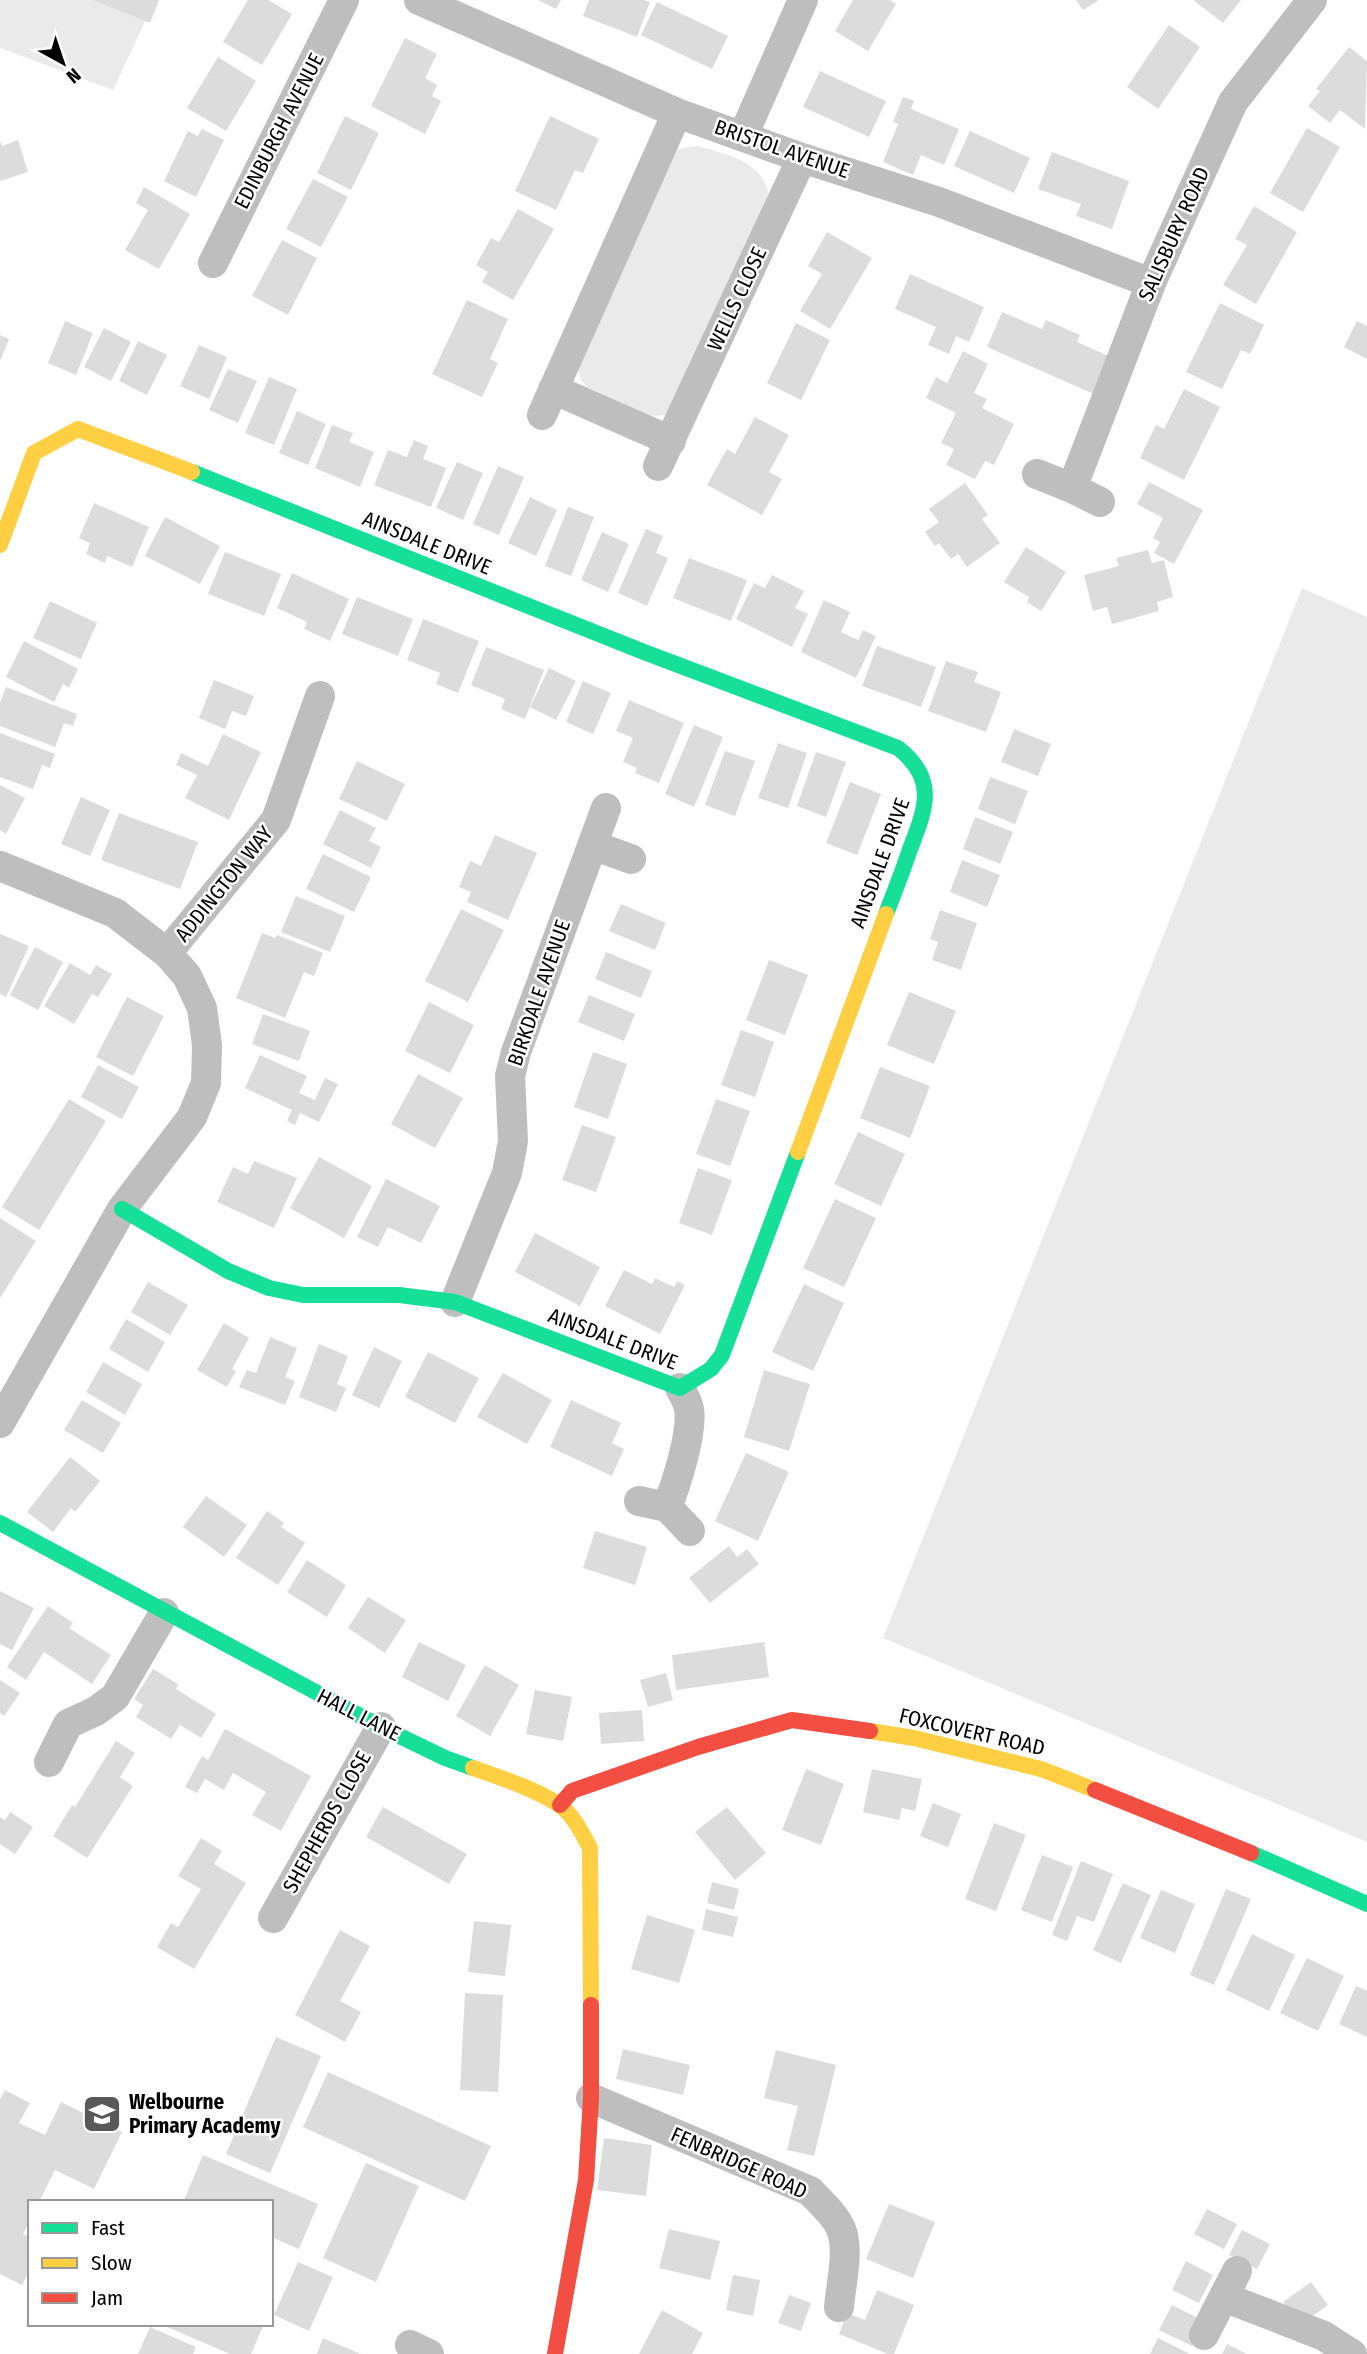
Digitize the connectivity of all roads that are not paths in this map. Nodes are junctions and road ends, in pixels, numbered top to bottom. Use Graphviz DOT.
graph roads {
  1 [pos="344,0"];
  2 [pos="419,0"];
  3 [pos="803,0"];
  4 [pos="1312,0"];
  5 [pos="677,113"];
  6 [pos="743,136"];
  7 [pos="802,158"];
  8 [pos="213,263"];
  9 [pos="1151,283"];
  10 [pos="1037,474"];
  11 [pos="1072,488"];
  12 [pos="1100,502"];
  13 [pos="0,545"];
  14 [pos="320,696"];
  15 [pos="606,808"];
  16 [pos="592,845"];
  17 [pos="631,859"];
  18 [pos="0,866"];
  19 [pos="167,953"];
  20 [pos="122,1209"];
  21 [pos="455,1302"];
  22 [pos="680,1388"];
  23 [pos="0,1423"];
  24 [pos="0,1523"];
  25 [pos="691,1531"];
  26 [pos="164,1613"];
  27 [pos="381,1727"];
  28 [pos="49,1762"];
  29 [pos="560,1805"];
  30 [pos="1367,1904"];
  31 [pos="273,1918"];
  32 [pos="591,2098"];
  33 [pos="839,2307"];
  34 [pos="1204,2335"];
  35 [pos="555,2354"];
  36 [pos="1352,2354"];
  1 -- 8 [label="street, EDINBURGH AVENUE"];
  2 -- 5 [label="street, BRISTOL AVENUE"];
  3 -- 6 [label="street"];
  4 -- 9 [label="street, SALISBURY ROAD"];
  5 -- 6 [label="street, BRISTOL AVENUE"];
  5 -- 7 [label="street, WELLS CLOSE"];
  6 -- 7 [label="street, BRISTOL AVENUE"];
  7 -- 9 [label="street, BRISTOL AVENUE"];
  9 -- 11 [label="street, SALISBURY ROAD"];
  10 -- 11 [label="street"];
  11 -- 12 [label="street"];
  13 -- 22 [label="street, AINSDALE DRIVE"];
  14 -- 19 [label="street, ADDINGTON WAY"];
  15 -- 16 [label="street, BIRKDALE AVENUE"];
  16 -- 17 [label="street"];
  16 -- 21 [label="street, BIRKDALE AVENUE"];
  18 -- 19 [label="street"];
  19 -- 20 [label="street"];
  20 -- 21 [label="street, AINSDALE DRIVE"];
  20 -- 23 [label="street"];
  21 -- 22 [label="street, AINSDALE DRIVE"];
  22 -- 25 [label="street"];
  24 -- 26 [label="street, HALL LANE"];
  26 -- 27 [label="street, HALL LANE"];
  26 -- 28 [label="street"];
  27 -- 29 [label="street, HALL LANE"];
  27 -- 31 [label="street, SHEPHERDS CLOSE"];
  29 -- 30 [label="street, FOXCOVERT ROAD"];
  29 -- 32 [label="street"];
  32 -- 33 [label="street, FENBRIDGE ROAD"];
  32 -- 35 [label="street"];
  34 -- 36 [label="street"];
}
